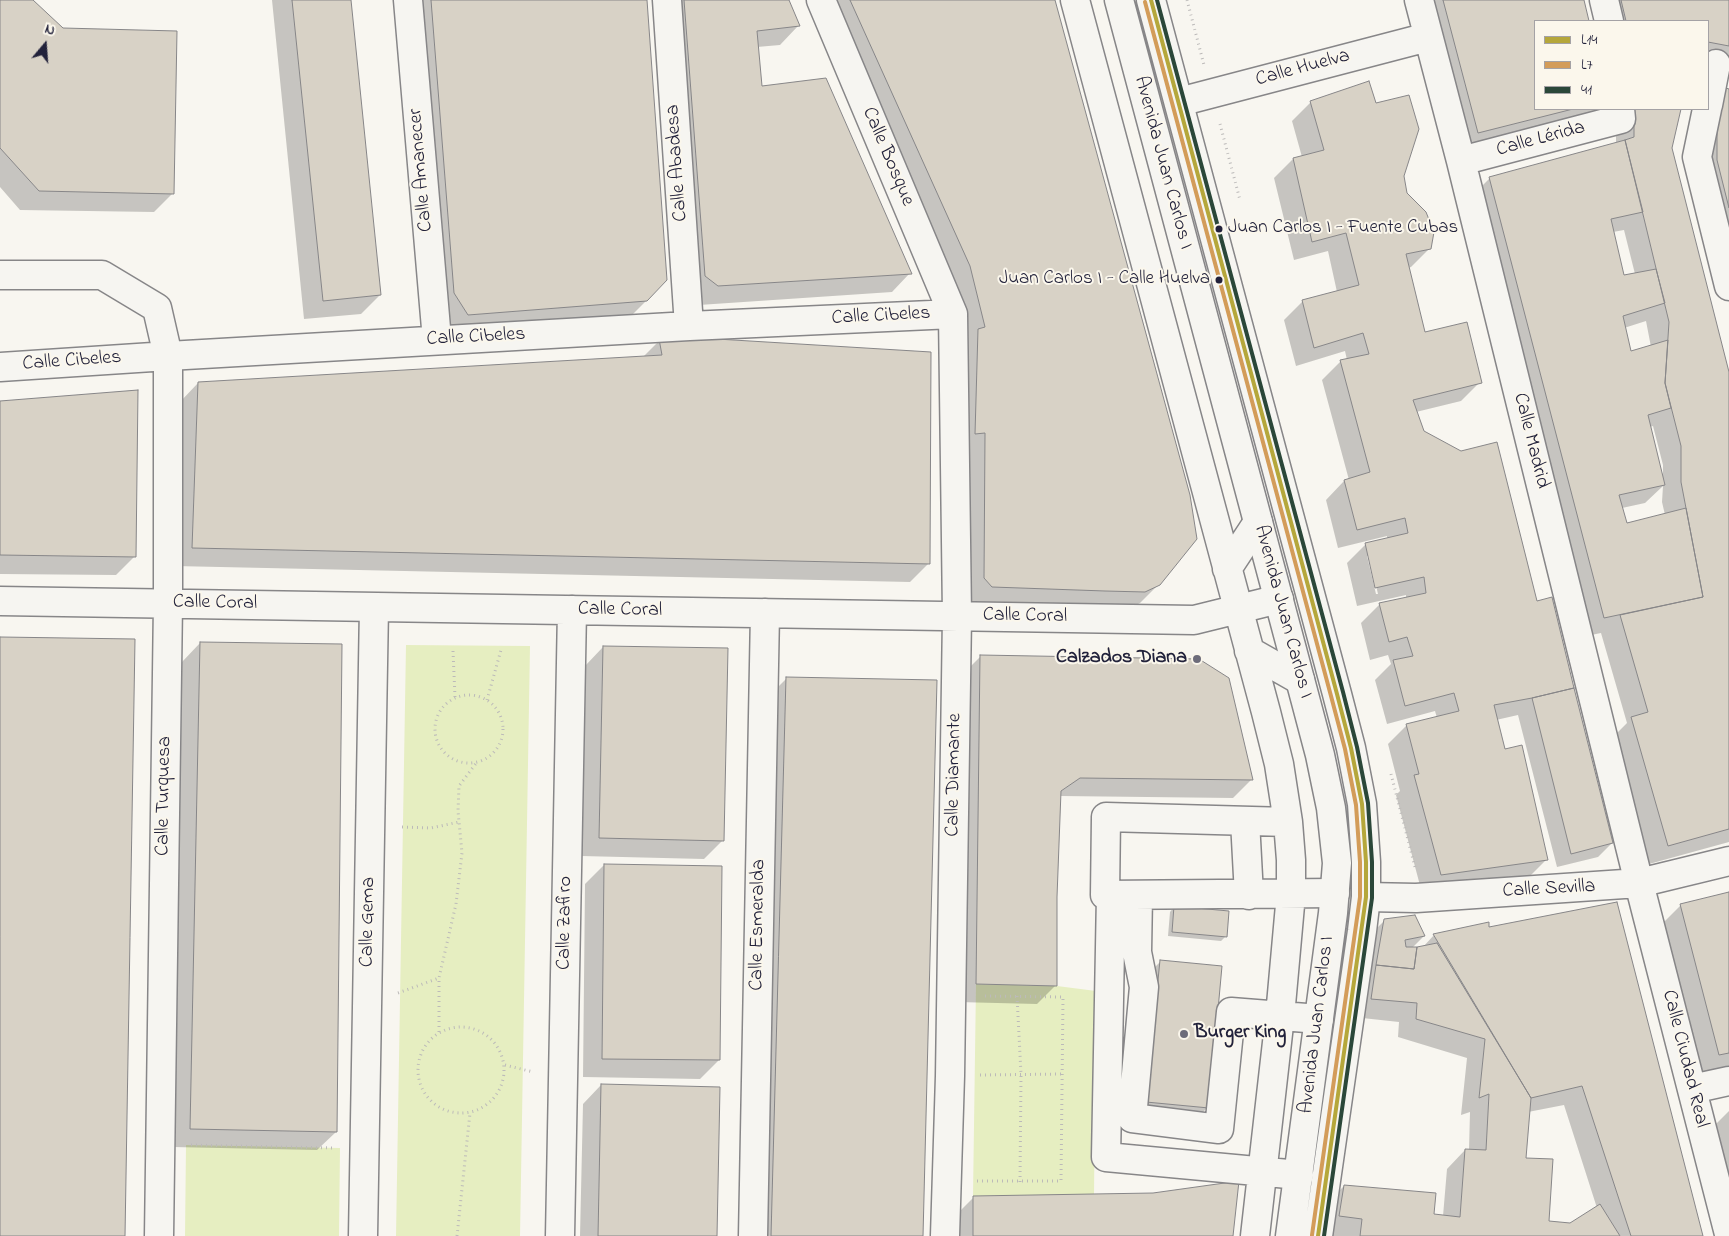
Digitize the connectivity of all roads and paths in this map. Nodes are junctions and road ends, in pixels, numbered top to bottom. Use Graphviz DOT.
graph roads {
  1 [pos="408,0"];
  2 [pos="667,0"];
  3 [pos="821,0"];
  4 [pos="1076,0"];
  5 [pos="1118,0"];
  6 [pos="1151,0"];
  7 [pos="1419,0"];
  8 [pos="1604,0"];
  9 [pos="1610,20"];
  10 [pos="1428,36"];
  11 [pos="1718,64"];
  12 [pos="1709,101"];
  13 [pos="1179,102"];
  14 [pos="1148,110"];
  15 [pos="1707,110"];
  16 [pos="1620,114"];
  17 [pos="1461,162"];
  18 [pos="0,275"];
  19 [pos="1729,286"];
  20 [pos="953,314"];
  21 [pos="689,326"];
  22 [pos="437,340"];
  23 [pos="168,356"];
  24 [pos="0,368"];
  25 [pos="1258,522"];
  26 [pos="1227,569"];
  27 [pos="1310,593"];
  28 [pos="1279,599"];
  29 [pos="0,601"];
  30 [pos="168,603"];
  31 [pos="374,607"];
  32 [pos="572,610"];
  33 [pos="1238,610"];
  34 [pos="765,613"];
  35 [pos="958,616"];
  36 [pos="502,650"];
  37 [pos="453,651"];
  38 [pos="1249,651"];
  39 [pos="1300,680"];
  40 [pos="456,697"];
  41 [pos="487,700"];
  42 [pos="477,762"];
  43 [pos="1245,821"];
  44 [pos="459,822"];
  45 [pos="1288,822"];
  46 [pos="402,827"];
  47 [pos="1729,861"];
  48 [pos="1640,883"];
  49 [pos="1334,893"];
  50 [pos="1249,894"];
  51 [pos="1291,894"];
  52 [pos="1111,895"];
  53 [pos="1138,895"];
  54 [pos="1366,897"];
  55 [pos="951,996"];
  56 [pos="1016,996"];
  57 [pos="1280,1016"];
  58 [pos="1320,1019"];
  59 [pos="440,1032"];
  60 [pos="1021,1074"];
  61 [pos="1063,1074"];
  62 [pos="950,1076"];
  63 [pos="1729,1081"];
  64 [pos="1692,1089"];
  65 [pos="470,1113"];
  66 [pos="186,1145"];
  67 [pos="340,1148"];
  68 [pos="1263,1172"];
  69 [pos="1299,1175"];
  70 [pos="946,1181"];
  71 [pos="1020,1182"];
  72 [pos="1729,1234"];
  73 [pos="159,1236"];
  74 [pos="363,1236"];
  75 [pos="457,1236"];
  76 [pos="560,1236"];
  77 [pos="753,1236"];
  78 [pos="945,1236"];
  79 [pos="1255,1236"];
  80 [pos="1290,1236"];
  81 [pos="1318,1236"];
  1 -- 22 [label="street, Calle Amanecer"];
  2 -- 21 [label="street, Calle Abadesa"];
  3 -- 20 [label="street, Calle Bosque"];
  4 -- 26 [label="street, Avenida Juan Carlos I"];
  5 -- 14 [label="street, Avenida Juan Carlos I"];
  6 -- 13 [label="street, Avenida Juan Carlos I"];
  7 -- 10 [label="street, Calle Madrid"];
  8 -- 9 [label="street"];
  10 -- 13 [label="street, Calle Huelva"];
  10 -- 17 [label="street, Calle Madrid"];
  11 -- 12 [label="street"];
  13 -- 14 [label="street, Calle Huelva"];
  13 -- 27 [label="street, Avenida Juan Carlos I"];
  14 -- 25 [label="street, Avenida Juan Carlos I"];
  15 -- 19 [label="street"];
  16 -- 17 [label="street, Calle Lérida"];
  17 -- 48 [label="street, Calle Madrid"];
  18 -- 23 [label="street, Calle Turquesa"];
  20 -- 21 [label="street, Calle Cibeles"];
  20 -- 35 [label="street, Calle Diamante"];
  21 -- 22 [label="street, Calle Cibeles"];
  22 -- 23 [label="street, Calle Cibeles"];
  23 -- 24 [label="street, Calle Cibeles"];
  23 -- 30 [label="street, Calle Turquesa"];
  25 -- 26 [label="street"];
  25 -- 28 [label="street, Avenida Juan Carlos I"];
  26 -- 33 [label="street, Avenida Juan Carlos I"];
  27 -- 28 [label="street, Calle Coral"];
  27 -- 54 [label="street, Avenida Juan Carlos I"];
  28 -- 33 [label="street, Calle Coral"];
  28 -- 39 [label="street, Avenida Juan Carlos I"];
  29 -- 30 [label="street, Calle Coral"];
  30 -- 31 [label="street, Calle Coral"];
  30 -- 73 [label="street, Calle Turquesa"];
  31 -- 32 [label="street, Calle Coral"];
  31 -- 74 [label="street, Calle Gema"];
  32 -- 34 [label="street, Calle Coral"];
  32 -- 76 [label="street, Calle Zafiro"];
  33 -- 35 [label="street, Calle Coral"];
  33 -- 38 [label="street, Avenida Juan Carlos I"];
  34 -- 35 [label="street, Calle Coral"];
  34 -- 77 [label="street, Calle Esmeralda"];
  35 -- 55 [label="street, Calle Diamante"];
  36 -- 41 [label="path"];
  37 -- 40 [label="path"];
  38 -- 39 [label="street"];
  38 -- 45 [label="street, Avenida Juan Carlos I"];
  39 -- 49 [label="street, Avenida Juan Carlos I"];
  40 -- 41 [label="path"];
  40 -- 42 [label="path"];
  41 -- 42 [label="path"];
  42 -- 44 [label="path"];
  43 -- 45 [label="street"];
  43 -- 50 [label="street"];
  43 -- 52 [label="street"];
  44 -- 46 [label="path"];
  44 -- 59 [label="path"];
  45 -- 51 [label="street, Avenida Juan Carlos I"];
  47 -- 48 [label="street, Calle Sevilla"];
  48 -- 54 [label="street, Calle Sevilla"];
  48 -- 64 [label="street, Calle Ciudad Real"];
  49 -- 51 [label="street"];
  49 -- 58 [label="street, Avenida Juan Carlos I"];
  50 -- 51 [label="street"];
  50 -- 53 [label="street"];
  51 -- 57 [label="street, Avenida Juan Carlos I"];
  52 -- 53 [label="street"];
  52 -- 68 [label="street"];
  53 -- 57 [label="street"];
  54 -- 81 [label="street, Avenida Juan Carlos I"];
  55 -- 56 [label="path"];
  55 -- 62 [label="street, Calle Diamante"];
  56 -- 60 [label="path"];
  56 -- 61 [label="path"];
  57 -- 58 [label="street"];
  57 -- 68 [label="street, Avenida Juan Carlos I"];
  58 -- 69 [label="street, Avenida Juan Carlos I"];
  59 -- 65 [label="path"];
  59 -- 65 [label="path"];
  60 -- 61 [label="path"];
  60 -- 62 [label="path"];
  60 -- 71 [label="path"];
  61 -- 71 [label="path"];
  62 -- 70 [label="street, Calle Diamante"];
  63 -- 64 [label="street"];
  64 -- 72 [label="street, Calle Ciudad Real"];
  65 -- 75 [label="path"];
  66 -- 67 [label="path"];
  68 -- 69 [label="street"];
  68 -- 79 [label="street, Avenida Juan Carlos I"];
  69 -- 80 [label="street, Avenida Juan Carlos I"];
  70 -- 71 [label="path"];
  70 -- 78 [label="street, Calle Diamante"];
}
